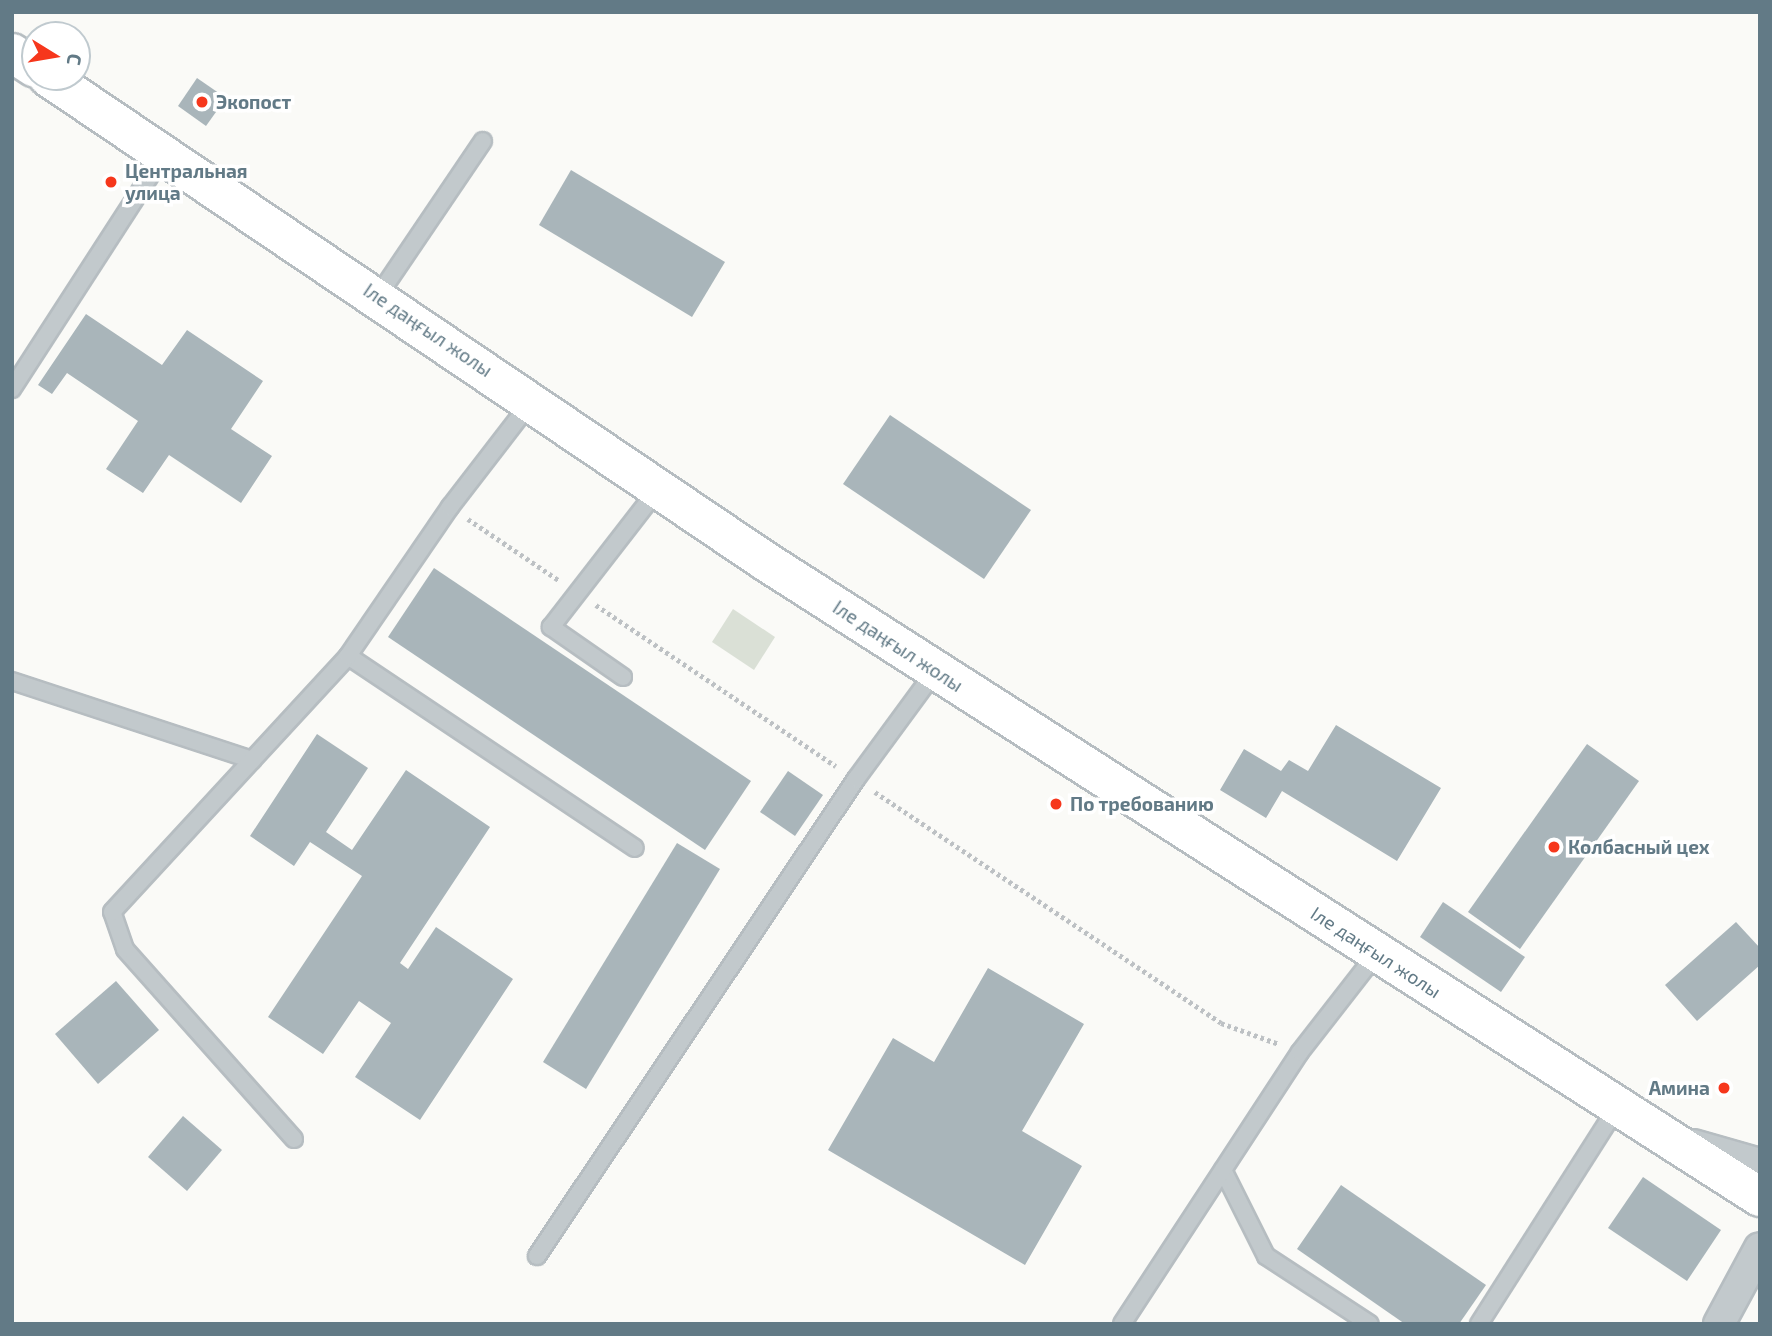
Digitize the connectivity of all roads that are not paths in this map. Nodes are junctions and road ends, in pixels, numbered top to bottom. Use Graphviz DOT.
graph roads {
  1 [pos="69,91"];
  2 [pos="483,141"];
  3 [pos="164,154"];
  4 [pos="378,296"];
  5 [pos="12,389"];
  6 [pos="533,400"];
  7 [pos="659,487"];
  8 [pos="348,656"];
  9 [pos="936,670"];
  10 [pos="623,677"];
  11 [pos="12,681"];
  12 [pos="252,760"];
  13 [pos="635,848"];
  14 [pos="1377,953"];
  15 [pos="1618,1106"];
  16 [pos="1664,1136"];
  17 [pos="293,1139"];
  18 [pos="1760,1164"];
  19 [pos="1223,1170"];
  20 [pos="1760,1196"];
  21 [pos="1760,1248"];
  22 [pos="537,1256"];
  23 [pos="1122,1324"];
  24 [pos="1370,1324"];
  25 [pos="1479,1324"];
  26 [pos="1719,1324"];
  1 -- 3 [label="main road, Іле даңғыл жолы"];
  2 -- 4 [label="lane"];
  3 -- 4 [label="main road, Іле даңғыл жолы"];
  3 -- 5 [label="lane"];
  4 -- 6 [label="main road, Іле даңғыл жолы"];
  6 -- 7 [label="main road, Іле даңғыл жолы"];
  6 -- 8 [label="lane"];
  7 -- 9 [label="main road, Іле даңғыл жолы"];
  7 -- 10 [label="lane"];
  8 -- 12 [label="lane"];
  8 -- 13 [label="lane"];
  9 -- 14 [label="main road, Іле даңғыл жолы"];
  9 -- 22 [label="lane"];
  11 -- 12 [label="lane"];
  12 -- 17 [label="lane"];
  14 -- 15 [label="main road, Іле даңғыл жолы"];
  14 -- 19 [label="lane"];
  15 -- 16 [label="main road, Іле даңғыл жолы"];
  15 -- 25 [label="lane"];
  16 -- 18 [label="street"];
  16 -- 20 [label="main road, Іле даңғыл жолы"];
  19 -- 23 [label="lane"];
  19 -- 24 [label="lane"];
  21 -- 26 [label="street"];
}
